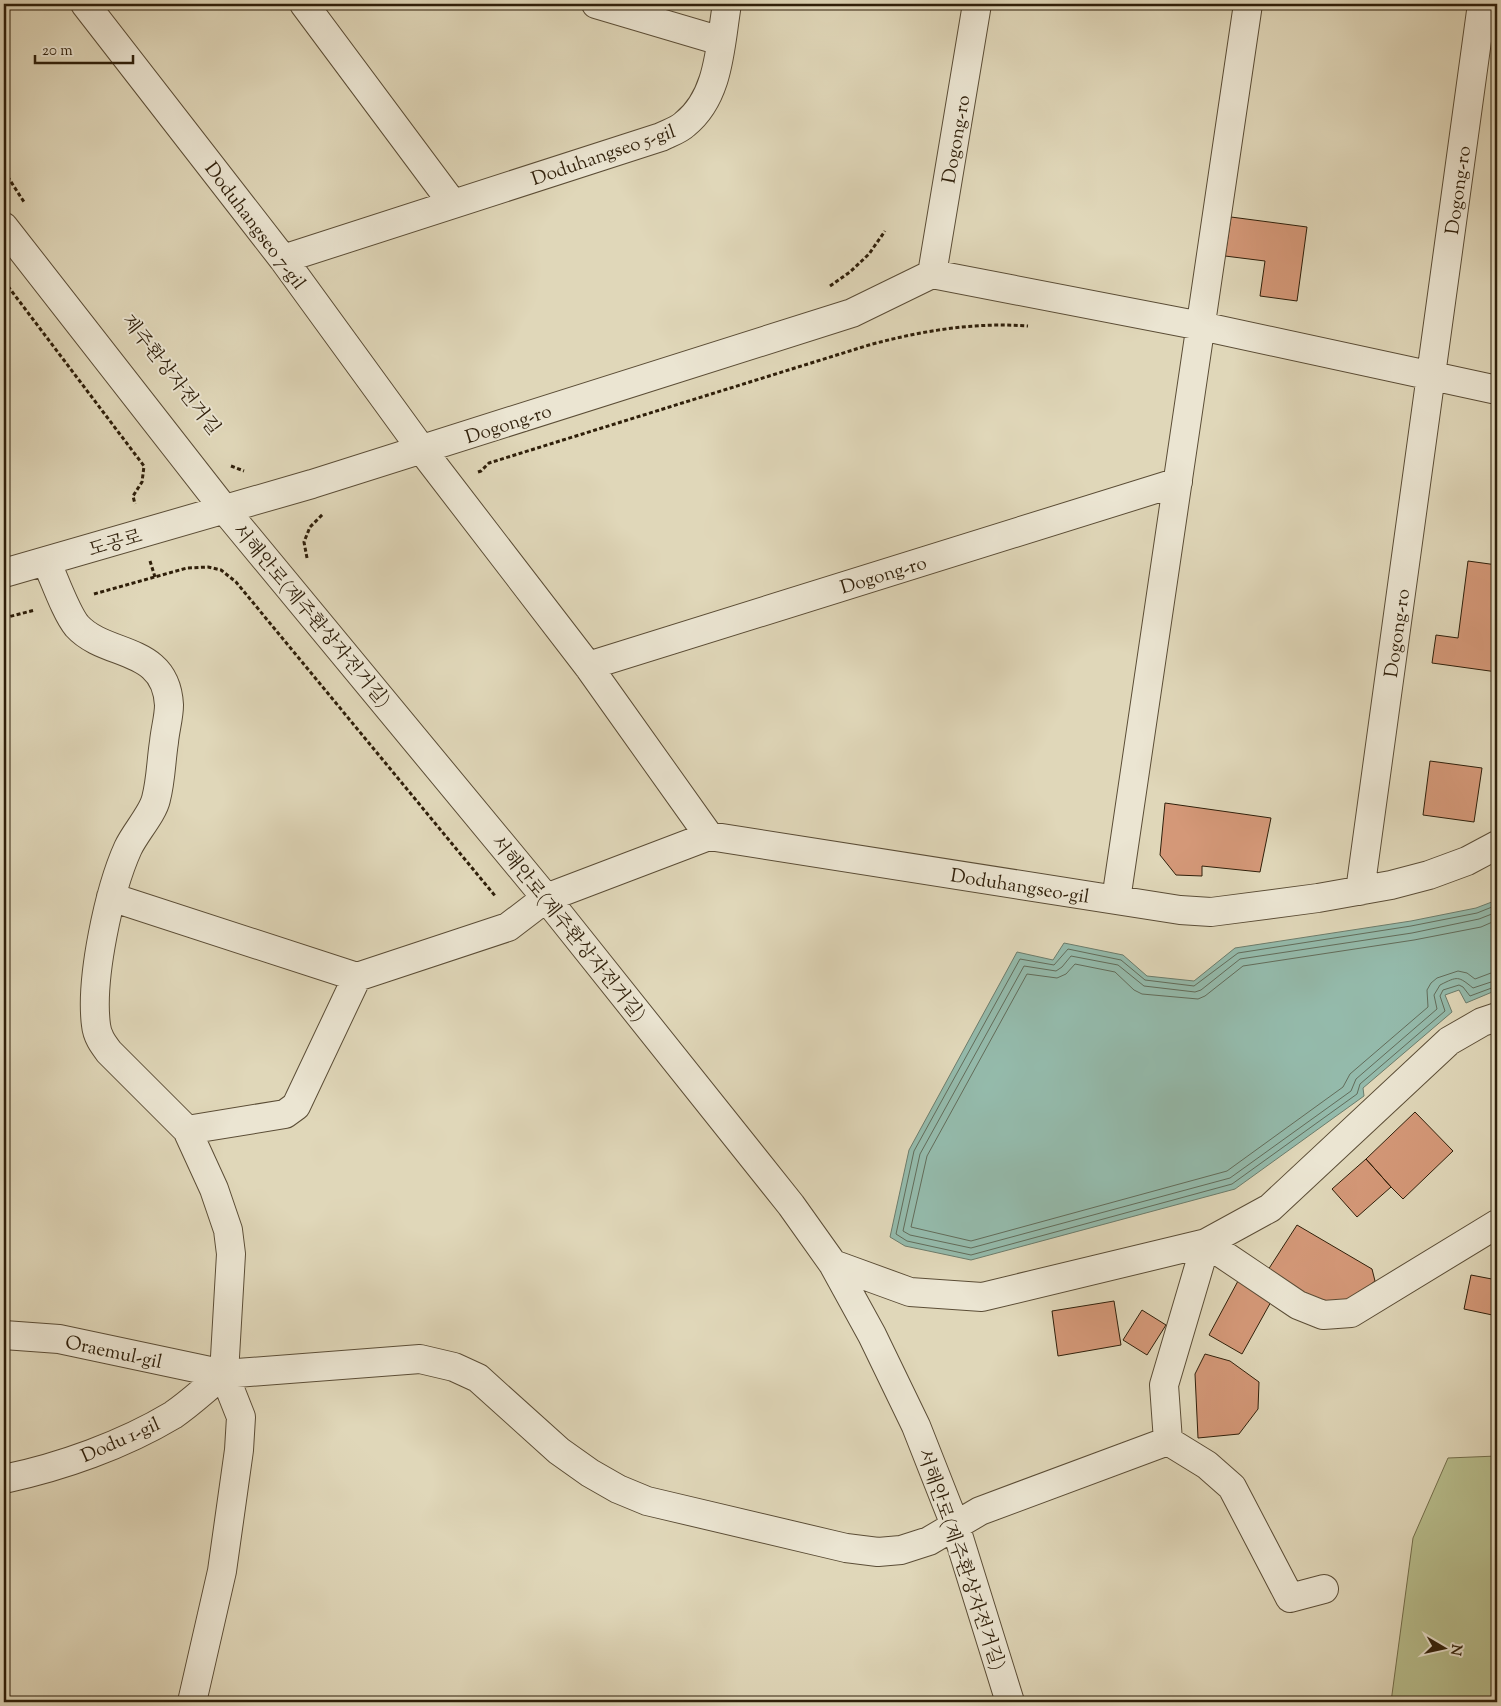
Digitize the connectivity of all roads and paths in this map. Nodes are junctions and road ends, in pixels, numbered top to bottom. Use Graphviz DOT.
graph roads {
  1 [pos="85,4"];
  2 [pos="304,4"];
  3 [pos="596,4"];
  4 [pos="727,4"];
  5 [pos="977,4"];
  6 [pos="1248,4"];
  7 [pos="1482,4"];
  8 [pos="721,41"];
  9 [pos="4,171"];
  10 [pos="453,204"];
  11 [pos="28,208"];
  12 [pos="4,227"];
  13 [pos="283,259"];
  14 [pos="932,274"];
  15 [pos="4,281"];
  16 [pos="1201,326"];
  17 [pos="1036,328"];
  18 [pos="1431,376"];
  19 [pos="1497,390"];
  20 [pos="422,450"];
  21 [pos="225,461"];
  22 [pos="250,470"];
  23 [pos="481,471"];
  24 [pos="1178,482"];
  25 [pos="133,496"];
  26 [pos="225,510"];
  27 [pos="46,561"];
  28 [pos="4,573"];
  29 [pos="64,602"];
  30 [pos="4,618"];
  31 [pos="588,666"];
  32 [pos="709,836"];
  33 [pos="1497,844"];
  34 [pos="1360,892"];
  35 [pos="111,897"];
  36 [pos="546,898"];
  37 [pos="1116,900"];
  38 [pos="500,902"];
  39 [pos="357,977"];
  40 [pos="1497,1017"];
  41 [pos="187,1130"];
  42 [pos="1497,1224"];
  43 [pos="1206,1243"];
  44 [pos="833,1264"];
  45 [pos="4,1335"];
  46 [pos="224,1374"];
  47 [pos="1168,1442"];
  48 [pos="4,1478"];
  49 [pos="955,1525"];
  50 [pos="1324,1589"];
  51 [pos="192,1702"];
  52 [pos="1010,1702"];
  1 -- 13 [label="street, Doduhangseo 7-gil"];
  2 -- 10 [label="street"];
  3 -- 8 [label="street"];
  4 -- 8 [label="street, Doduhangseo 5-gil"];
  5 -- 14 [label="street, Dogong-ro"];
  6 -- 16 [label="street"];
  7 -- 18 [label="street, Dogong-ro"];
  8 -- 10 [label="street, Doduhangseo 5-gil"];
  9 -- 11 [label="path"];
  10 -- 13 [label="street, Doduhangseo 5-gil"];
  12 -- 26 [label="street, 서해안로(제주환상자전거길)"];
  13 -- 20 [label="street, Doduhangseo 7-gil"];
  14 -- 16 [label="street"];
  14 -- 20 [label="street, Dogong-ro"];
  15 -- 25 [label="path"];
  16 -- 18 [label="street"];
  16 -- 24 [label="street"];
  17 -- 23 [label="path"];
  18 -- 19 [label="street"];
  18 -- 34 [label="street, Dogong-ro"];
  20 -- 26 [label="street, Dogong-ro"];
  20 -- 31 [label="street"];
  21 -- 22 [label="path, 제주환상자전거길"];
  24 -- 31 [label="street, Dogong-ro"];
  24 -- 37 [label="street"];
  26 -- 27 [label="street, 도공로"];
  26 -- 36 [label="street, 서해안로(제주환상자전거길)"];
  27 -- 28 [label="street, 도공로"];
  27 -- 29 [label="street"];
  29 -- 30 [label="path"];
  29 -- 35 [label="street"];
  29 -- 38 [label="path"];
  31 -- 32 [label="street"];
  32 -- 36 [label="street, Doduhangseo-gil"];
  32 -- 37 [label="street, Doduhangseo-gil"];
  33 -- 34 [label="street, Doduhangseo-gil"];
  34 -- 37 [label="street, Doduhangseo-gil"];
  35 -- 39 [label="street"];
  35 -- 41 [label="street"];
  36 -- 39 [label="street, Doduhangseo-gil"];
  36 -- 44 [label="street, 서해안로(제주환상자전거길)"];
  39 -- 41 [label="street"];
  40 -- 43 [label="street"];
  41 -- 46 [label="street"];
  42 -- 43 [label="street"];
  43 -- 44 [label="street"];
  43 -- 47 [label="street"];
  44 -- 49 [label="street, 서해안로(제주환상자전거길)"];
  45 -- 46 [label="street, Oraemul-gil"];
  46 -- 48 [label="street, Dodu 1-gil"];
  46 -- 49 [label="street, Oraemul-gil"];
  46 -- 51 [label="street"];
  47 -- 49 [label="street, Oraemul-gil"];
  47 -- 50 [label="street"];
  49 -- 52 [label="street, 서해안로(제주환상자전거길)"];
}
